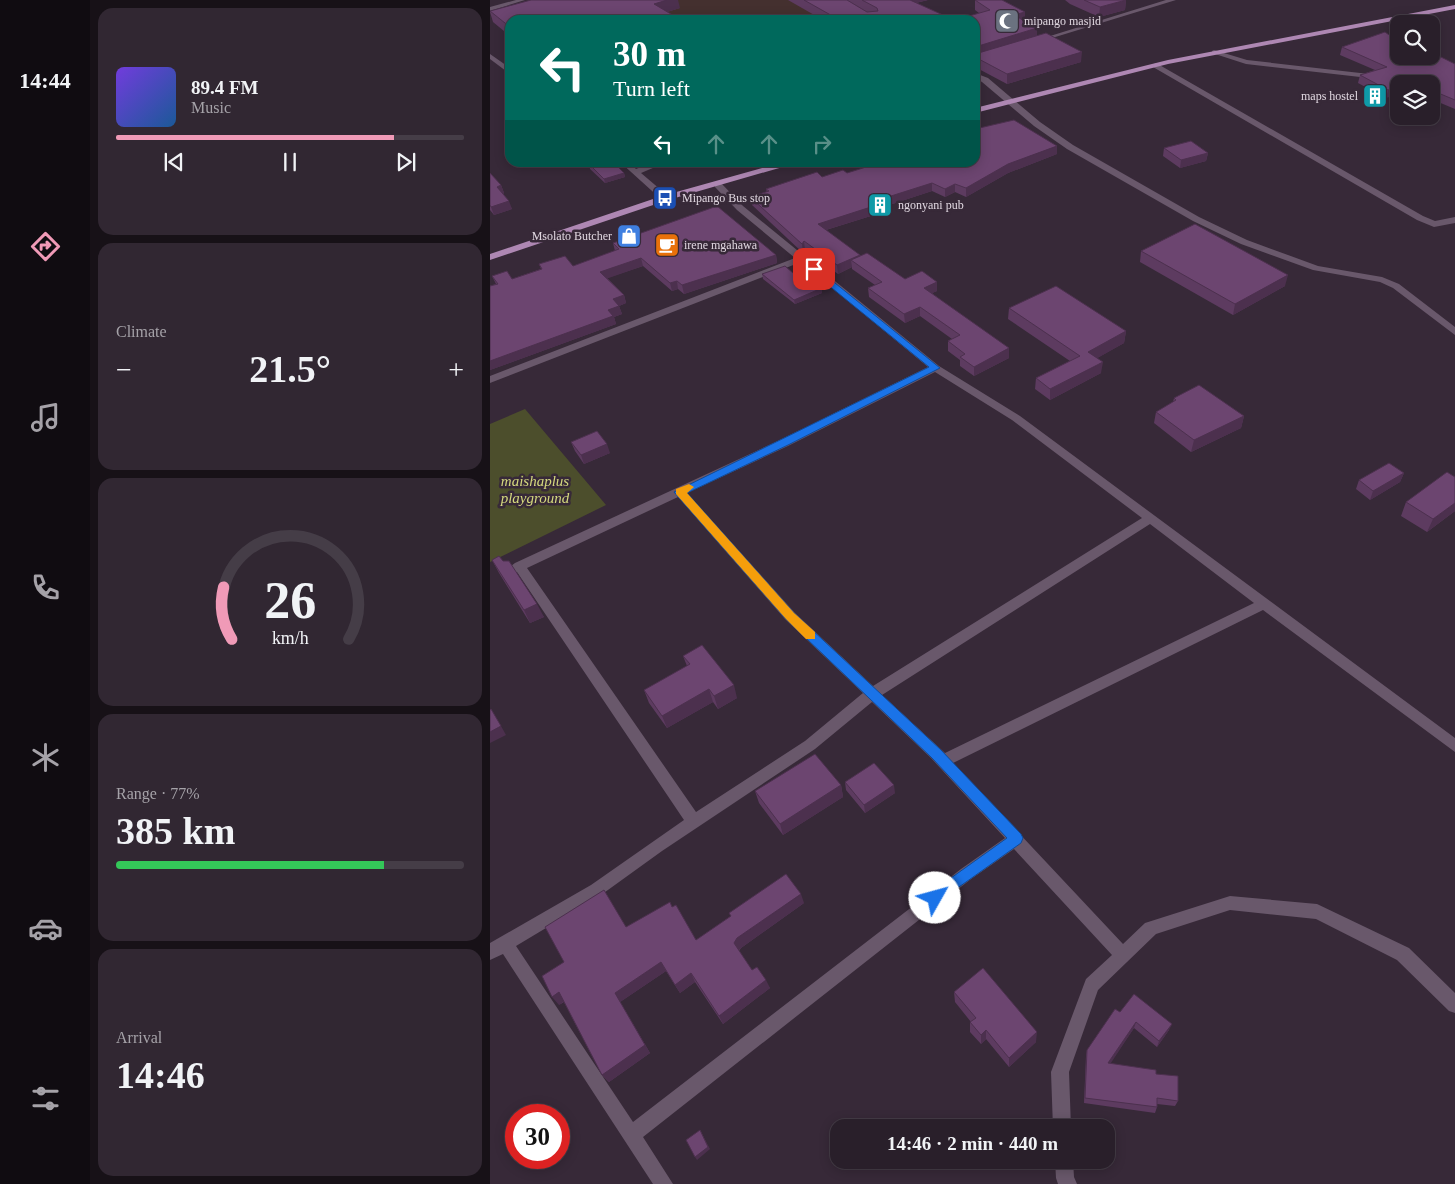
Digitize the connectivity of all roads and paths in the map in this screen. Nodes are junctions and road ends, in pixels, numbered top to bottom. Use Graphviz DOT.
graph roads {
  1 [pos="522,0"];
  2 [pos="1173,0"];
  3 [pos="1455,7"];
  4 [pos="490,8"];
  5 [pos="1030,43"];
  6 [pos="1214,52"];
  7 [pos="490,56"];
  8 [pos="1156,65"];
  9 [pos="505,68"];
  10 [pos="1368,76"];
  11 [pos="980,79"];
  12 [pos="1010,101"];
  13 [pos="980,110"];
  14 [pos="630,167"];
  15 [pos="650,167"];
  16 [pos="779,167"];
  17 [pos="636,172"];
  18 [pos="718,185"];
  19 [pos="664,198"];
  20 [pos="1455,220"];
  21 [pos="490,257"];
  22 [pos="801,259"];
  23 [pos="1455,332"];
  24 [pos="935,368"];
  25 [pos="490,380"];
  26 [pos="680,492"];
  27 [pos="1150,519"];
  28 [pos="1263,604"];
  29 [pos="872,694"];
  30 [pos="1455,746"];
  31 [pos="943,761"];
  32 [pos="694,822"];
  33 [pos="1016,838"];
  34 [pos="495,946"];
  35 [pos="1123,955"];
  36 [pos="1455,1005"];
  37 [pos="1062,1119"];
  38 [pos="631,1135"];
  39 [pos="1064,1169"];
  40 [pos="664,1184"];
  41 [pos="1068,1184"];
  1 -- 4 [label="lane"];
  2 -- 5 [label="street"];
  3 -- 6 [label="highway"];
  6 -- 8 [label="highway"];
  6 -- 10 [label="lane"];
  7 -- 9 [label="street"];
  8 -- 12 [label="highway"];
  8 -- 20 [label="street"];
  11 -- 12 [label="street"];
  12 -- 13 [label="highway"];
  12 -- 23 [label="street"];
  14 -- 17 [label="street"];
  15 -- 17 [label="street"];
  16 -- 18 [label="highway"];
  17 -- 19 [label="street"];
  18 -- 19 [label="highway"];
  18 -- 22 [label="street"];
  19 -- 21 [label="highway"];
  22 -- 24 [label="street"];
  22 -- 25 [label="street"];
  24 -- 26 [label="street"];
  24 -- 27 [label="street"];
  26 -- 29 [label="street"];
  26 -- 32 [label="street"];
  27 -- 28 [label="street"];
  27 -- 29 [label="street"];
  28 -- 30 [label="street"];
  28 -- 31 [label="street"];
  29 -- 31 [label="street"];
  29 -- 32 [label="street"];
  31 -- 33 [label="street"];
  32 -- 34 [label="street"];
  33 -- 35 [label="street"];
  33 -- 38 [label="street"];
  34 -- 38 [label="street"];
  35 -- 36 [label="street"];
  35 -- 37 [label="street"];
  38 -- 40 [label="street"];
  39 -- 41 [label="street"];
}
